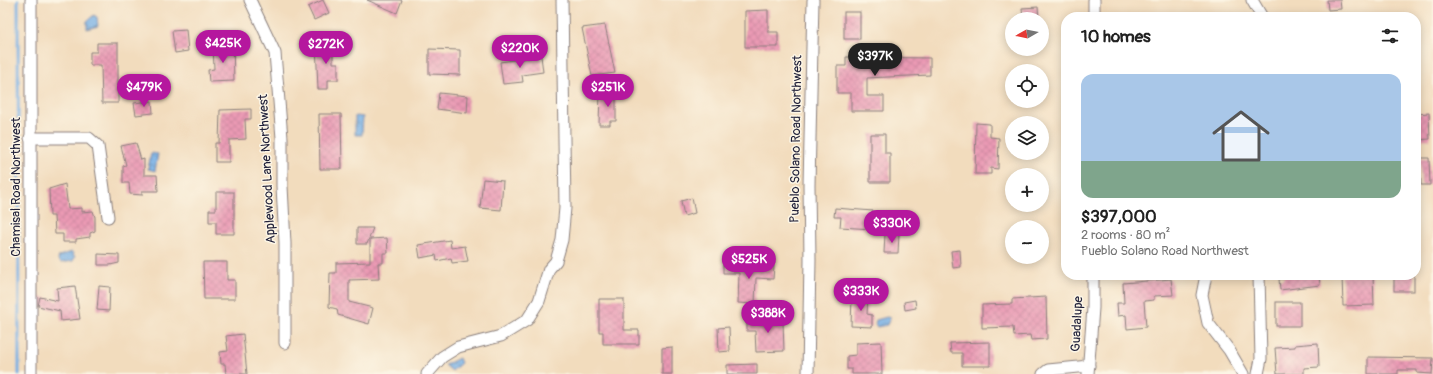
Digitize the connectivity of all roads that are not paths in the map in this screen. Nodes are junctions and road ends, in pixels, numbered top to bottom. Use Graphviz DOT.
graph roads {
  1 [pos="32,0"];
  2 [pos="250,0"];
  3 [pos="562,0"];
  4 [pos="813,0"];
  5 [pos="1094,0"];
  6 [pos="1252,0"];
  7 [pos="1094,12"];
  8 [pos="1259,12"];
  9 [pos="30,138"];
  10 [pos="108,217"];
  11 [pos="1093,280"];
  12 [pos="1205,280"];
  13 [pos="1259,280"];
  14 [pos="285,342"];
  15 [pos="1089,370"];
  16 [pos="31,374"];
  17 [pos="427,374"];
  18 [pos="808,374"];
  19 [pos="1043,374"];
  20 [pos="1243,374"];
  21 [pos="1258,374"];
  1 -- 9 [label="street, Chamisal Road Northwest"];
  2 -- 14 [label="street, Applewood Lane Northwest"];
  3 -- 17 [label="street"];
  4 -- 18 [label="street, Pueblo Solano Road Northwest"];
  5 -- 7 [label="street"];
  6 -- 8 [label="street"];
  9 -- 10 [label="street"];
  9 -- 16 [label="street, Chamisal Road Northwest"];
  11 -- 15 [label="street, Guadalupe"];
  12 -- 20 [label="street"];
  13 -- 21 [label="street"];
  15 -- 19 [label="street"];
}
